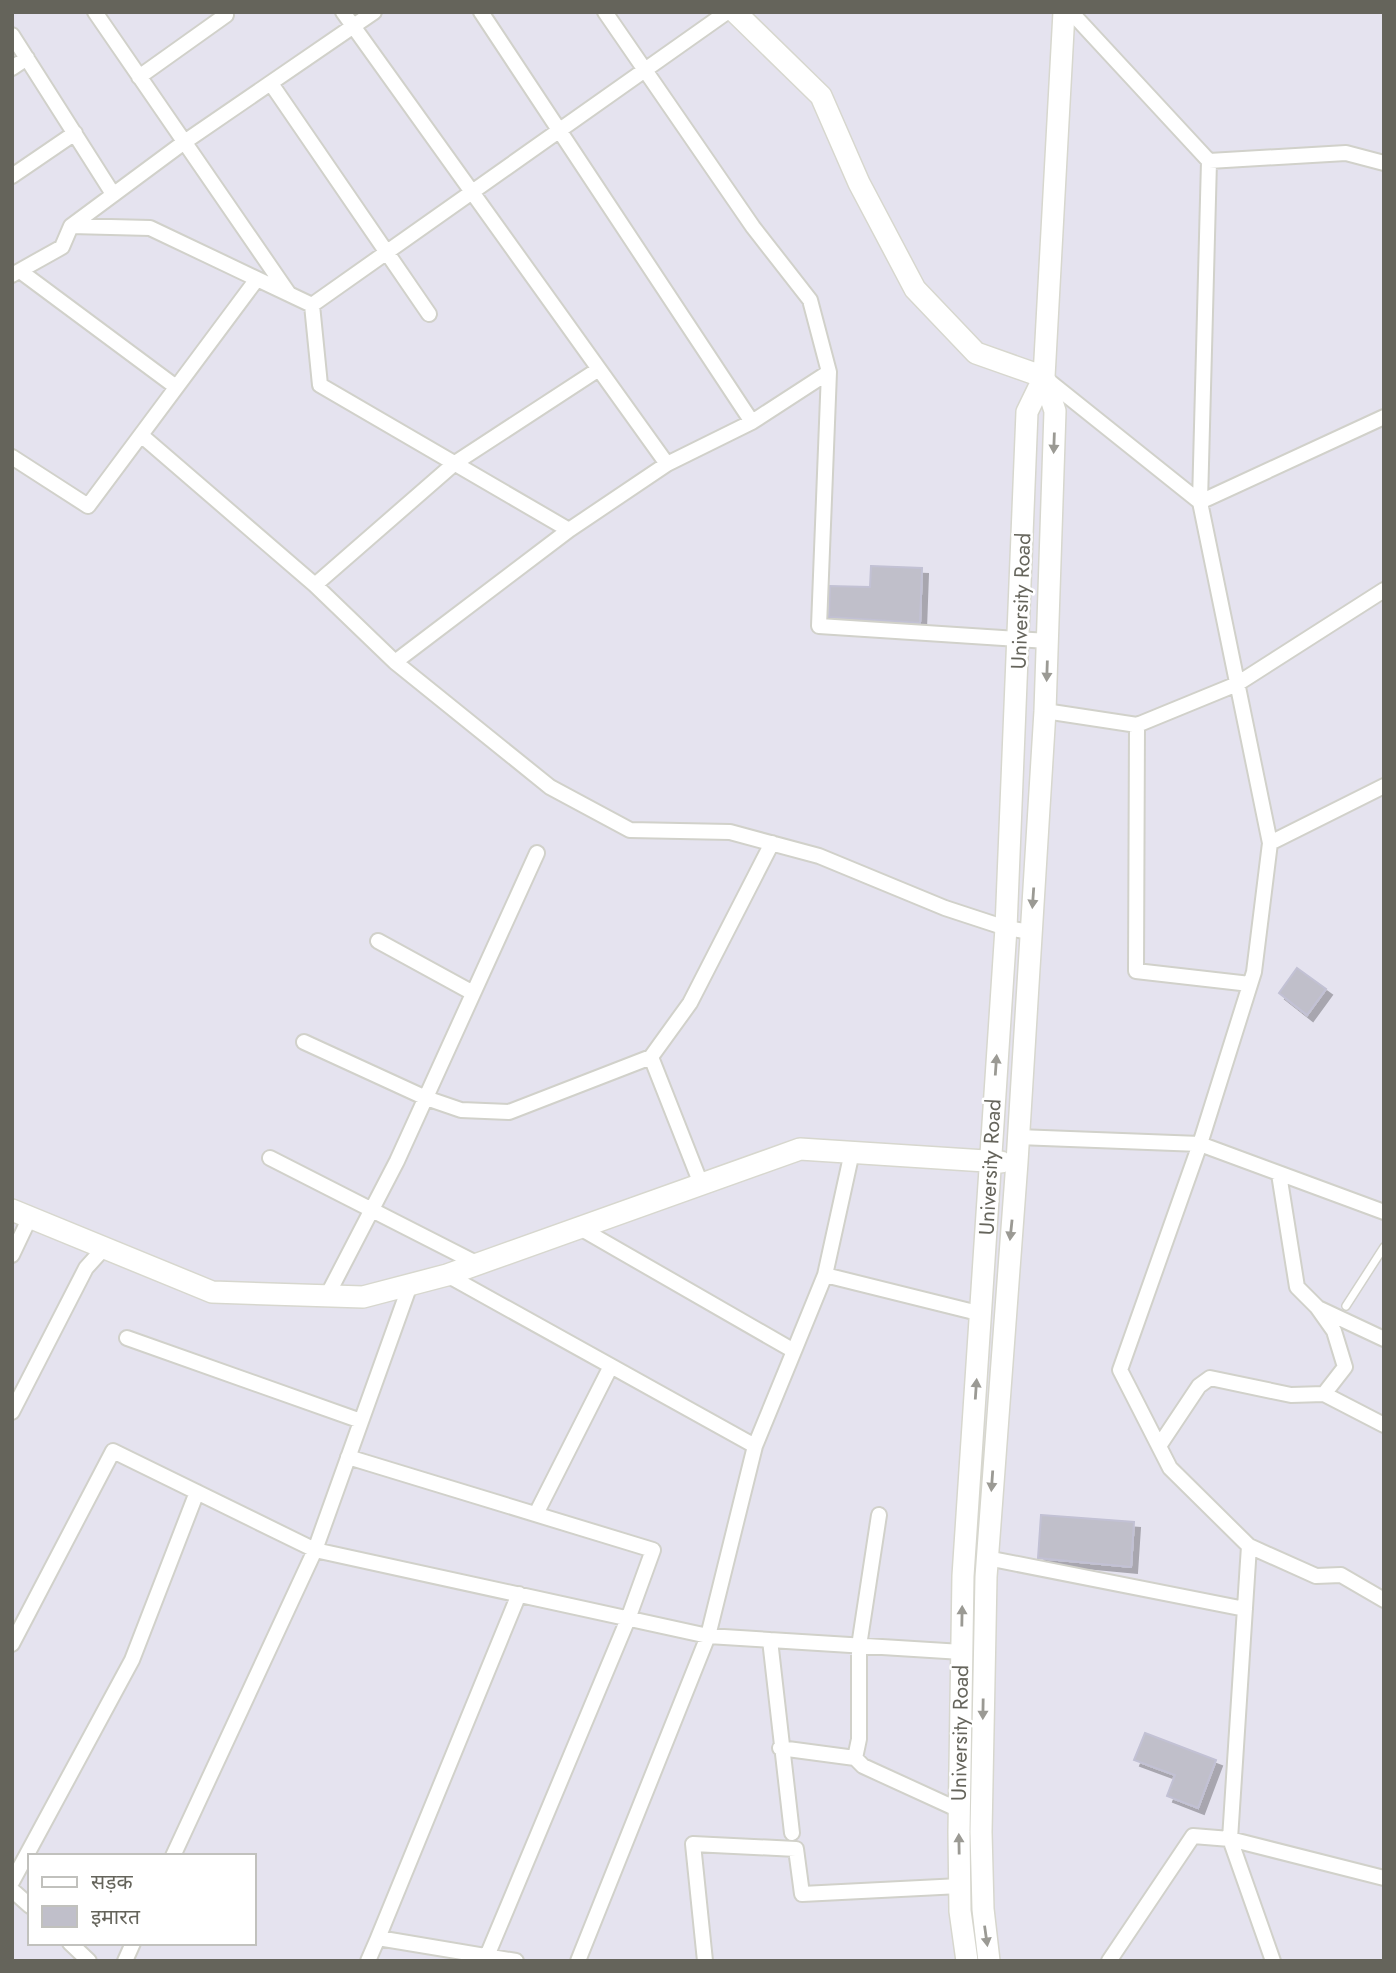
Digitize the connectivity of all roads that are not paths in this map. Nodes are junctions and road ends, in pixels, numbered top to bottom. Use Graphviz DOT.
graph roads {
  1 [pos="95,12"];
  2 [pos="224,12"];
  3 [pos="343,12"];
  4 [pos="374,12"];
  5 [pos="481,12"];
  6 [pos="605,12"];
  7 [pos="727,12"];
  8 [pos="735,12"];
  9 [pos="1064,12"];
  10 [pos="1071,12"];
  11 [pos="353,27"];
  12 [pos="12,35"];
  13 [pos="27,58"];
  14 [pos="12,68"];
  15 [pos="645,71"];
  16 [pos="139,77"];
  17 [pos="272,85"];
  18 [pos="559,131"];
  19 [pos="75,133"];
  20 [pos="183,143"];
  21 [pos="1209,161"];
  22 [pos="1384,163"];
  23 [pos="12,176"];
  24 [pos="473,192"];
  25 [pos="113,194"];
  26 [pos="71,226"];
  27 [pos="386,253"];
  28 [pos="16,273"];
  29 [pos="257,279"];
  30 [pos="290,295"];
  31 [pos="312,305"];
  32 [pos="429,314"];
  33 [pos="599,369"];
  34 [pos="829,372"];
  35 [pos="1044,377"];
  36 [pos="176,387"];
  37 [pos="1384,416"];
  38 [pos="751,422"];
  39 [pos="141,435"];
  40 [pos="12,457"];
  41 [pos="455,464"];
  42 [pos="667,464"];
  43 [pos="1200,502"];
  44 [pos="569,530"];
  45 [pos="315,585"];
  46 [pos="1384,590"];
  47 [pos="1020,638"];
  48 [pos="1048,640"];
  49 [pos="395,662"];
  50 [pos="1237,684"];
  51 [pos="1045,711"];
  52 [pos="1137,725"];
  53 [pos="1384,786"];
  54 [pos="1270,843"];
  55 [pos="772,844"];
  56 [pos="537,852"];
  57 [pos="1006,928"];
  58 [pos="1031,932"];
  59 [pos="378,941"];
  60 [pos="1250,984"];
  61 [pos="473,993"];
  62 [pos="304,1042"];
  63 [pos="651,1057"];
  64 [pos="426,1098"];
  65 [pos="1018,1137"];
  66 [pos="1200,1144"];
  67 [pos="852,1152"];
  68 [pos="270,1158"];
  69 [pos="989,1162"];
  70 [pos="1017,1162"];
  71 [pos="1279,1174"];
  72 [pos="701,1184"];
  73 [pos="373,1208"];
  74 [pos="1384,1212"];
  75 [pos="21,1214"];
  76 [pos="580,1228"];
  77 [pos="105,1247"];
  78 [pos="1384,1247"];
  79 [pos="12,1255"];
  80 [pos="478,1264"];
  81 [pos="447,1275"];
  82 [pos="825,1275"];
  83 [pos="410,1285"];
  84 [pos="327,1296"];
  85 [pos="1346,1306"];
  86 [pos="1317,1307"];
  87 [pos="982,1314"];
  88 [pos="127,1338"];
  89 [pos="1384,1339"];
  90 [pos="794,1351"];
  91 [pos="611,1366"];
  92 [pos="1324,1394"];
  93 [pos="12,1412"];
  94 [pos="361,1421"];
  95 [pos="1384,1425"];
  96 [pos="755,1446"];
  97 [pos="1159,1446"];
  98 [pos="348,1457"];
  99 [pos="197,1492"];
  100 [pos="536,1514"];
  101 [pos="879,1515"];
  102 [pos="1250,1546"];
  103 [pos="315,1550"];
  104 [pos="987,1558"];
  105 [pos="519,1594"];
  106 [pos="1384,1600"];
  107 [pos="1245,1609"];
  108 [pos="628,1619"];
  109 [pos="708,1636"];
  110 [pos="770,1640"];
  111 [pos="12,1644"];
  112 [pos="859,1646"];
  113 [pos="962,1652"];
  114 [pos="780,1748"];
  115 [pos="855,1758"];
  116 [pos="959,1810"];
  117 [pos="792,1833"];
  118 [pos="1230,1839"];
  119 [pos="174,1854"];
  120 [pos="1384,1878"];
  121 [pos="12,1882"];
  122 [pos="960,1886"];
  123 [pos="12,1890"];
  124 [pos="28,1904"];
  125 [pos="378,1938"];
  126 [pos="72,1945"];
  127 [pos="132,1945"];
  128 [pos="487,1956"];
  129 [pos="89,1961"];
  130 [pos="125,1961"];
  131 [pos="368,1961"];
  132 [pos="516,1961"];
  133 [pos="578,1961"];
  134 [pos="705,1961"];
  135 [pos="967,1961"];
  136 [pos="989,1961"];
  137 [pos="1109,1961"];
  138 [pos="1273,1961"];
  1 -- 16 [label="street"];
  2 -- 16 [label="street"];
  3 -- 11 [label="street"];
  4 -- 11 [label="street"];
  5 -- 18 [label="street"];
  6 -- 15 [label="street"];
  7 -- 15 [label="street"];
  8 -- 35 [label="street"];
  9 -- 35 [label="street, University Road"];
  10 -- 21 [label="street"];
  11 -- 17 [label="street"];
  11 -- 24 [label="street"];
  12 -- 13 [label="street"];
  13 -- 14 [label="street"];
  13 -- 19 [label="street"];
  15 -- 18 [label="street"];
  15 -- 34 [label="street"];
  16 -- 20 [label="street"];
  17 -- 20 [label="street"];
  17 -- 27 [label="street"];
  18 -- 24 [label="street"];
  18 -- 38 [label="street"];
  19 -- 23 [label="street"];
  19 -- 25 [label="street"];
  20 -- 25 [label="street"];
  20 -- 30 [label="street"];
  21 -- 22 [label="street"];
  21 -- 43 [label="street"];
  24 -- 27 [label="street"];
  24 -- 33 [label="street"];
  25 -- 26 [label="street"];
  26 -- 28 [label="street"];
  26 -- 29 [label="street"];
  27 -- 31 [label="street"];
  27 -- 32 [label="street"];
  28 -- 36 [label="street"];
  29 -- 30 [label="street"];
  29 -- 36 [label="street"];
  30 -- 31 [label="street"];
  31 -- 41 [label="street"];
  33 -- 41 [label="street"];
  33 -- 42 [label="street"];
  34 -- 38 [label="street"];
  34 -- 47 [label="street"];
  35 -- 43 [label="street"];
  35 -- 47 [label="street, University Road"];
  35 -- 48 [label="street, University Road, one-way"];
  36 -- 39 [label="street"];
  37 -- 43 [label="street"];
  38 -- 42 [label="street"];
  39 -- 40 [label="street"];
  39 -- 45 [label="street"];
  41 -- 44 [label="street"];
  41 -- 45 [label="street"];
  42 -- 44 [label="street"];
  43 -- 50 [label="street"];
  44 -- 49 [label="street"];
  45 -- 49 [label="street"];
  46 -- 50 [label="street"];
  47 -- 48 [label="street"];
  47 -- 57 [label="street, University Road"];
  48 -- 51 [label="street, University Road, one-way"];
  49 -- 55 [label="street"];
  50 -- 52 [label="street"];
  50 -- 54 [label="street"];
  51 -- 52 [label="street"];
  51 -- 58 [label="street, University Road, one-way"];
  52 -- 60 [label="street"];
  53 -- 54 [label="street"];
  54 -- 60 [label="street"];
  55 -- 57 [label="street"];
  55 -- 63 [label="street"];
  56 -- 61 [label="street"];
  57 -- 58 [label="street"];
  69 -- 57 [label="street, University Road, one-way"];
  58 -- 65 [label="street, University Road"];
  59 -- 61 [label="street"];
  60 -- 66 [label="street"];
  61 -- 64 [label="street"];
  62 -- 64 [label="street"];
  63 -- 64 [label="street"];
  63 -- 72 [label="street"];
  64 -- 73 [label="street"];
  65 -- 66 [label="street"];
  65 -- 70 [label="street, University Road"];
  66 -- 71 [label="street"];
  66 -- 97 [label="street"];
  67 -- 69 [label="street"];
  67 -- 72 [label="street"];
  67 -- 82 [label="street"];
  68 -- 73 [label="street"];
  69 -- 70 [label="street"];
  69 -- 87 [label="street, University Road"];
  70 -- 104 [label="street, University Road, one-way"];
  71 -- 74 [label="street"];
  71 -- 86 [label="street"];
  72 -- 76 [label="street"];
  73 -- 80 [label="street"];
  73 -- 84 [label="street"];
  75 -- 77 [label="street"];
  75 -- 79 [label="street"];
  76 -- 80 [label="street"];
  76 -- 90 [label="street"];
  77 -- 84 [label="street"];
  77 -- 93 [label="street"];
  78 -- 85 [label="lane"];
  80 -- 81 [label="street"];
  81 -- 83 [label="street"];
  81 -- 91 [label="street"];
  82 -- 87 [label="street"];
  82 -- 90 [label="street"];
  83 -- 84 [label="street"];
  83 -- 94 [label="street"];
  86 -- 89 [label="street"];
  86 -- 92 [label="street"];
  113 -- 87 [label="street, University Road, one-way"];
  88 -- 94 [label="street"];
  90 -- 96 [label="street"];
  91 -- 96 [label="street"];
  91 -- 100 [label="street"];
  92 -- 95 [label="street"];
  92 -- 97 [label="street"];
  94 -- 98 [label="street"];
  96 -- 109 [label="street"];
  97 -- 102 [label="street"];
  98 -- 100 [label="street"];
  98 -- 103 [label="street"];
  99 -- 103 [label="street"];
  99 -- 111 [label="street"];
  99 -- 121 [label="street"];
  100 -- 108 [label="street"];
  101 -- 112 [label="street"];
  102 -- 106 [label="street"];
  102 -- 107 [label="street"];
  103 -- 105 [label="street"];
  103 -- 119 [label="street"];
  104 -- 107 [label="street"];
  104 -- 136 [label="street, University Road, one-way"];
  105 -- 108 [label="street"];
  105 -- 125 [label="street"];
  107 -- 118 [label="street"];
  108 -- 109 [label="street"];
  108 -- 128 [label="street"];
  109 -- 110 [label="street"];
  109 -- 133 [label="street"];
  110 -- 112 [label="street"];
  110 -- 114 [label="street"];
  112 -- 113 [label="street"];
  112 -- 115 [label="street"];
  113 -- 116 [label="street, University Road"];
  114 -- 115 [label="street"];
  114 -- 117 [label="street"];
  115 -- 116 [label="street"];
  122 -- 116 [label="street, University Road, one-way"];
  118 -- 120 [label="street"];
  118 -- 137 [label="street"];
  118 -- 138 [label="street"];
  122 -- 134 [label="street"];
  122 -- 135 [label="street, University Road"];
  123 -- 124 [label="street"];
  125 -- 128 [label="street"];
  125 -- 131 [label="street"];
  126 -- 129 [label="street"];
  127 -- 130 [label="street"];
  128 -- 132 [label="street"];
}
